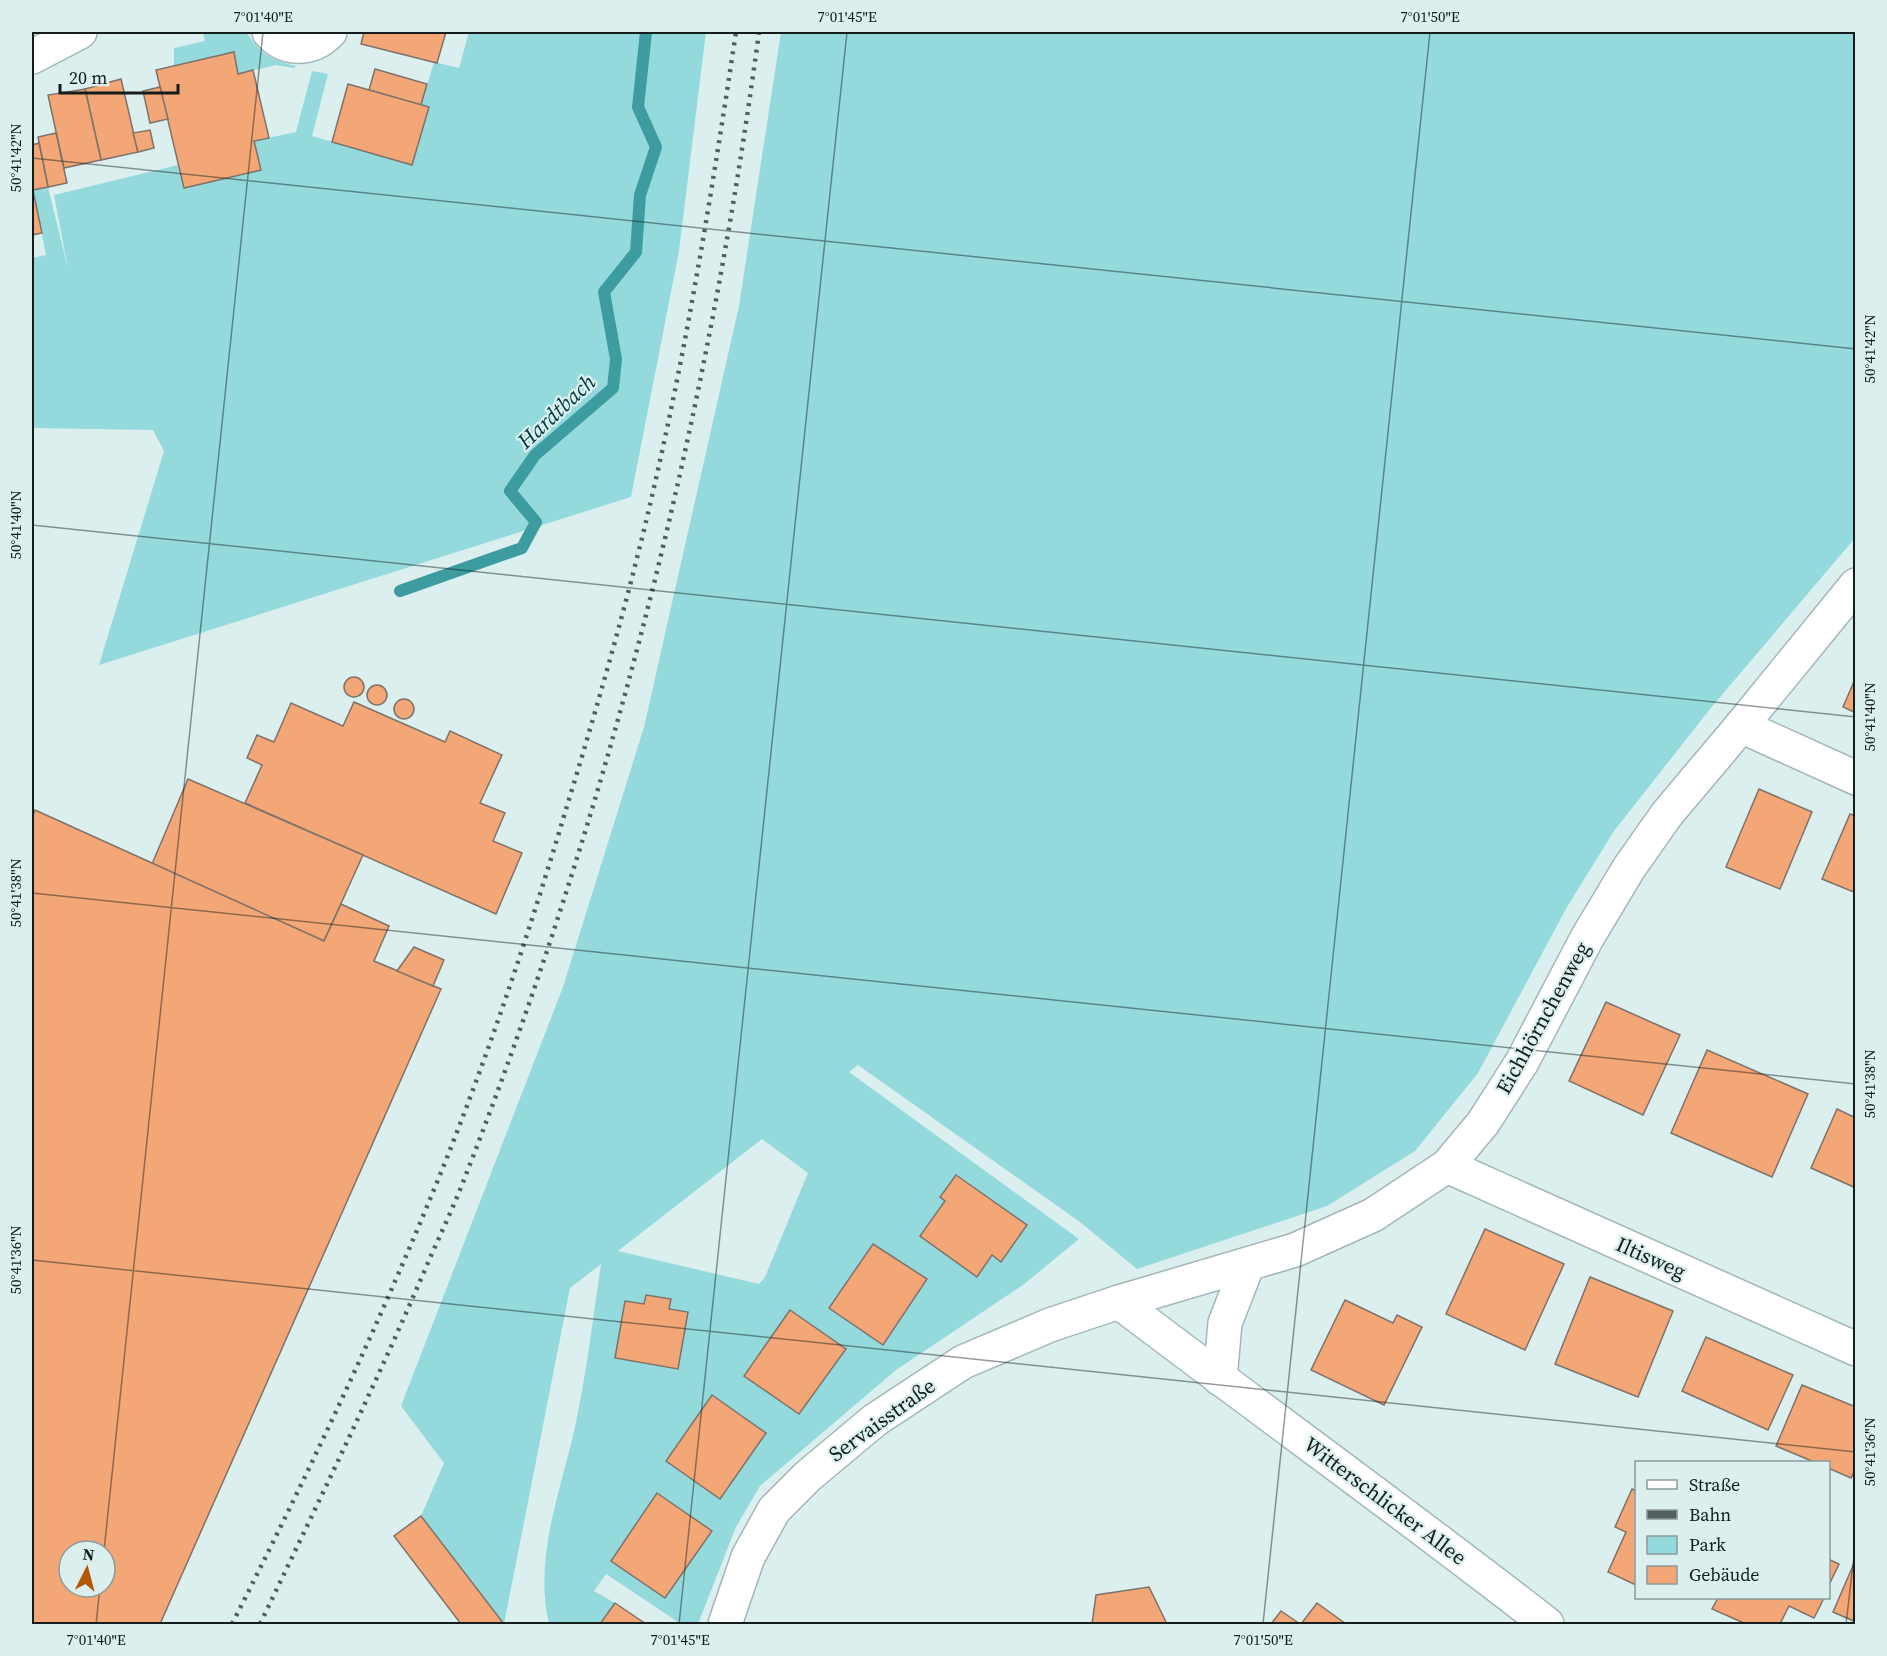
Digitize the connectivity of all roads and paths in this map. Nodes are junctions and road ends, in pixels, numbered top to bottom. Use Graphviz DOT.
graph roads {
  1 [pos="80,32"];
  2 [pos="269,32"];
  3 [pos="330,32"];
  4 [pos="32,57"];
  5 [pos="1856,585"];
  6 [pos="1741,726"];
  7 [pos="1856,778"];
  8 [pos="1447,1166"];
  9 [pos="1248,1264"];
  10 [pos="1119,1302"];
  11 [pos="1856,1349"];
  12 [pos="1220,1379"];
  13 [pos="725,1624"];
  14 [pos="1546,1624"];
  1 -- 4 [label="street"];
  2 -- 3 [label="street"];
  5 -- 6 [label="street, Eichhörnchenweg"];
  6 -- 7 [label="street"];
  6 -- 8 [label="street, Eichhörnchenweg"];
  8 -- 9 [label="street, Eichhörnchenweg"];
  8 -- 11 [label="street, Iltisweg"];
  9 -- 10 [label="street, Eichhörnchenweg"];
  9 -- 12 [label="street"];
  10 -- 12 [label="street, Witterschlicker Allee"];
  10 -- 13 [label="street, Servaisstraße"];
  12 -- 14 [label="street, Witterschlicker Allee"];
}
